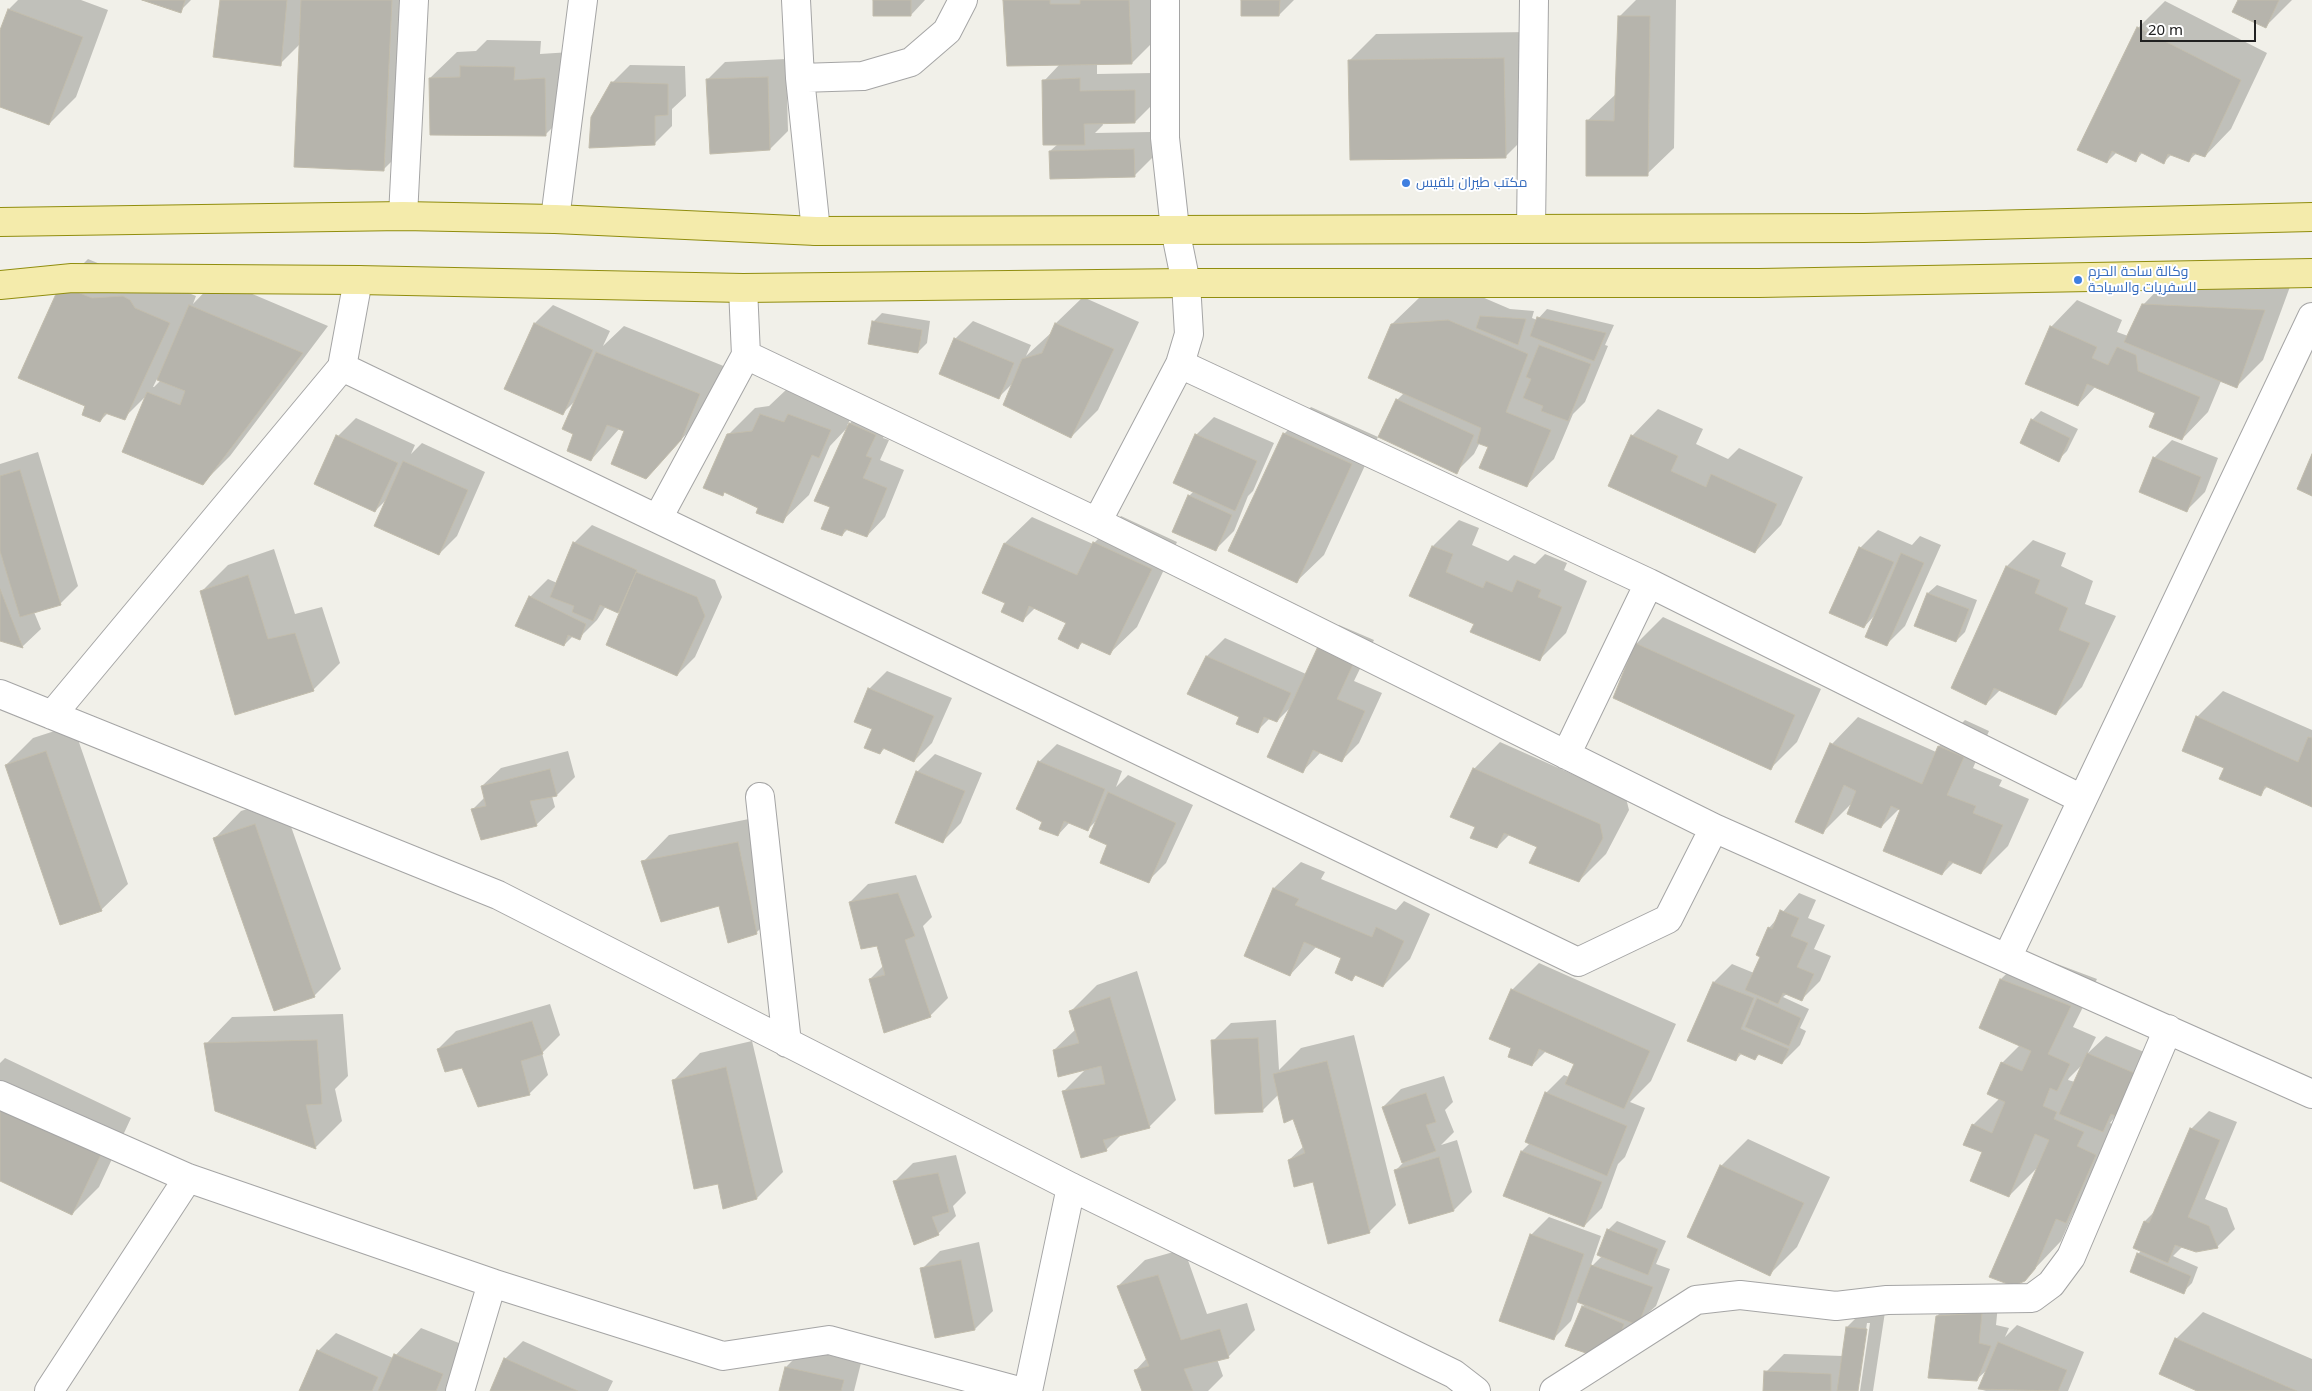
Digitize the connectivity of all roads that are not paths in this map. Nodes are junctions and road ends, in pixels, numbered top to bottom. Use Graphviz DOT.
graph roads {
  1 [pos="414,0"];
  2 [pos="583,0"];
  3 [pos="796,0"];
  4 [pos="963,0"];
  5 [pos="1166,0"];
  6 [pos="1534,0"];
  7 [pos="800,78"];
  8 [pos="403,216"];
  9 [pos="2312,217"];
  10 [pos="555,219"];
  11 [pos="0,222"];
  12 [pos="1531,228"];
  13 [pos="1175,229"];
  14 [pos="816,231"];
  15 [pos="2312,273"];
  16 [pos="358,280"];
  17 [pos="1186,283"];
  18 [pos="0,285"];
  19 [pos="743,288"];
  20 [pos="2312,317"];
  21 [pos="746,355"];
  22 [pos="1180,364"];
  23 [pos="342,367"];
  24 [pos="658,518"];
  25 [pos="1097,522"];
  26 [pos="1649,583"];
  27 [pos="0,694"];
  28 [pos="52,714"];
  29 [pos="1566,755"];
  30 [pos="760,798"];
  31 [pos="2082,799"];
  32 [pos="1714,828"];
  33 [pos="2007,958"];
  34 [pos="2168,1029"];
  35 [pos="787,1043"];
  36 [pos="2312,1094"];
  37 [pos="0,1095"];
  38 [pos="188,1178"];
  39 [pos="1071,1187"];
  40 [pos="492,1283"];
  41 [pos="49,1391"];
  42 [pos="460,1391"];
  43 [pos="1020,1391"];
  44 [pos="1028,1391"];
  45 [pos="1476,1391"];
  46 [pos="1554,1391"];
  1 -- 8 [label="street"];
  2 -- 10 [label="street"];
  3 -- 7 [label="street"];
  4 -- 7 [label="street"];
  5 -- 13 [label="street"];
  6 -- 12 [label="street"];
  7 -- 14 [label="street"];
  8 -- 10 [label="main road"];
  8 -- 11 [label="main road"];
  9 -- 12 [label="main road"];
  10 -- 14 [label="main road"];
  12 -- 13 [label="main road"];
  13 -- 14 [label="main road"];
  13 -- 17 [label="street"];
  15 -- 17 [label="main road"];
  16 -- 18 [label="main road"];
  16 -- 19 [label="main road"];
  16 -- 23 [label="street"];
  17 -- 19 [label="main road"];
  17 -- 22 [label="street"];
  19 -- 21 [label="street"];
  20 -- 31 [label="street"];
  21 -- 24 [label="street"];
  21 -- 25 [label="street"];
  22 -- 25 [label="street"];
  22 -- 26 [label="street"];
  23 -- 24 [label="street"];
  23 -- 28 [label="street"];
  24 -- 32 [label="street"];
  25 -- 29 [label="street"];
  26 -- 29 [label="street"];
  26 -- 31 [label="street"];
  27 -- 28 [label="street"];
  28 -- 35 [label="street"];
  29 -- 32 [label="street"];
  30 -- 35 [label="street"];
  31 -- 33 [label="street"];
  32 -- 33 [label="street"];
  33 -- 34 [label="street"];
  34 -- 36 [label="street"];
  34 -- 46 [label="street"];
  35 -- 39 [label="street"];
  37 -- 38 [label="street"];
  38 -- 40 [label="street"];
  38 -- 41 [label="street"];
  39 -- 44 [label="street"];
  39 -- 45 [label="street"];
  40 -- 42 [label="street"];
  40 -- 43 [label="street"];
}
